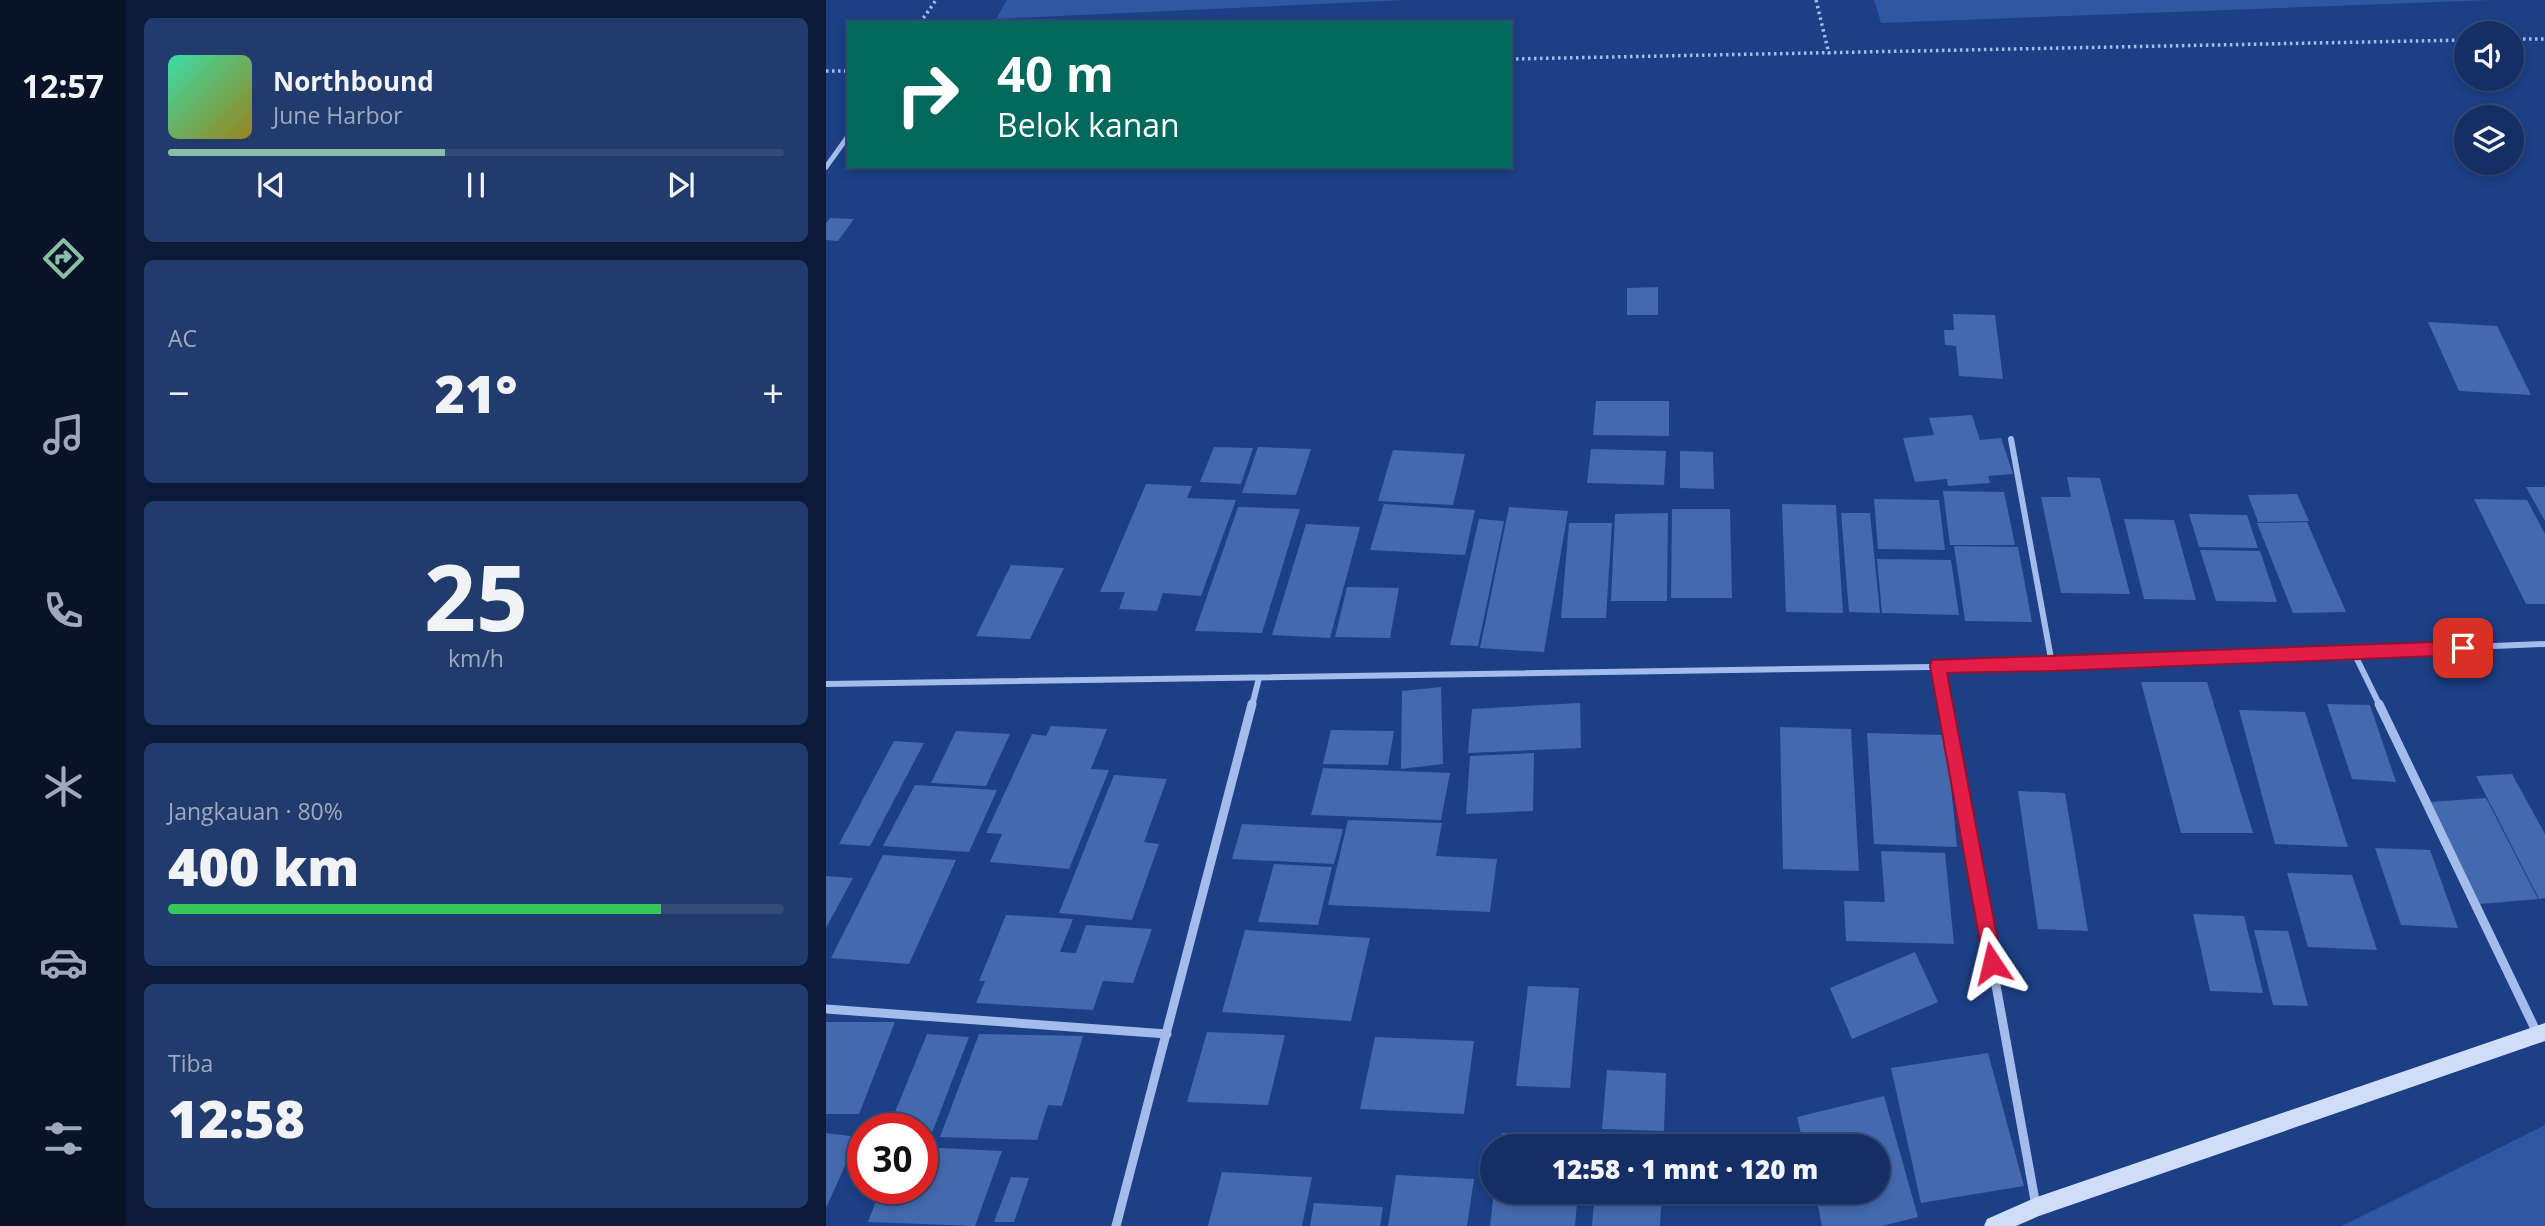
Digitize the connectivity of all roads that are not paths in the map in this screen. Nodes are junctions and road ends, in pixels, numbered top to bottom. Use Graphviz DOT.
graph roads {
  1 [pos="847,138"];
  2 [pos="826,167"];
  3 [pos="2011,439"];
  4 [pos="2545,644"];
  5 [pos="2354,653"];
  6 [pos="2052,664"];
  7 [pos="1938,666"];
  8 [pos="1259,678"];
  9 [pos="826,684"];
  10 [pos="826,1009"];
  11 [pos="1167,1034"];
  12 [pos="2542,1034"];
  13 [pos="2037,1207"];
  14 [pos="1116,1226"];
  15 [pos="1994,1226"];
  1 -- 2 [label="street"];
  3 -- 6 [label="street"];
  4 -- 5 [label="street"];
  5 -- 6 [label="street"];
  5 -- 12 [label="street"];
  6 -- 7 [label="street"];
  7 -- 8 [label="street"];
  7 -- 13 [label="street"];
  8 -- 9 [label="street"];
  8 -- 11 [label="street"];
  10 -- 11 [label="street"];
  11 -- 14 [label="street"];
  12 -- 13 [label="street"];
  13 -- 15 [label="street"];
}
